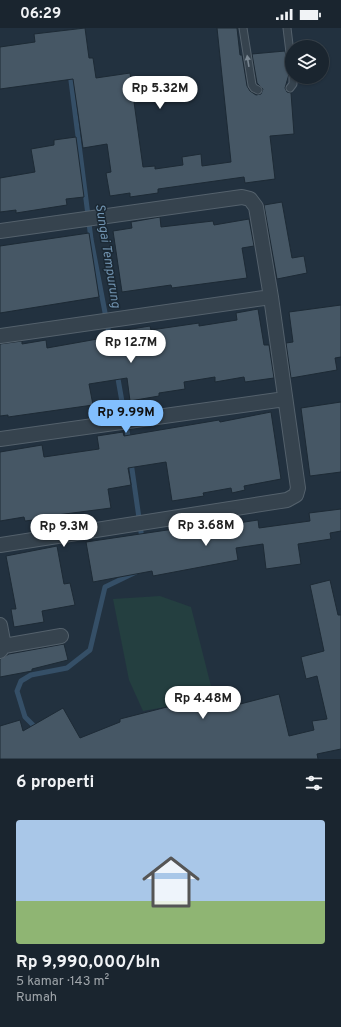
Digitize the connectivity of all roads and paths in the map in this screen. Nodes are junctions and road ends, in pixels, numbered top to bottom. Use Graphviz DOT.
graph roads {
  1 [pos="243,28"];
  2 [pos="288,28"];
  3 [pos="289,40"];
  4 [pos="293,84"];
  5 [pos="290,88"];
  6 [pos="258,90"];
  7 [pos="0,231"];
  8 [pos="271,297"];
  9 [pos="0,336"];
  10 [pos="285,399"];
  11 [pos="0,439"];
  12 [pos="0,545"];
  13 [pos="0,625"];
  14 [pos="61,636"];
  15 [pos="2,649"];
  6 -- 1 [label="lane, one-way"];
  2 -- 3 [label="lane"];
  4 -- 5 [label="lane"];
  7 -- 8 [label="street"];
  8 -- 9 [label="street"];
  8 -- 10 [label="street"];
  10 -- 11 [label="street"];
  10 -- 12 [label="street"];
  13 -- 15 [label="street"];
  14 -- 15 [label="street"];
}
